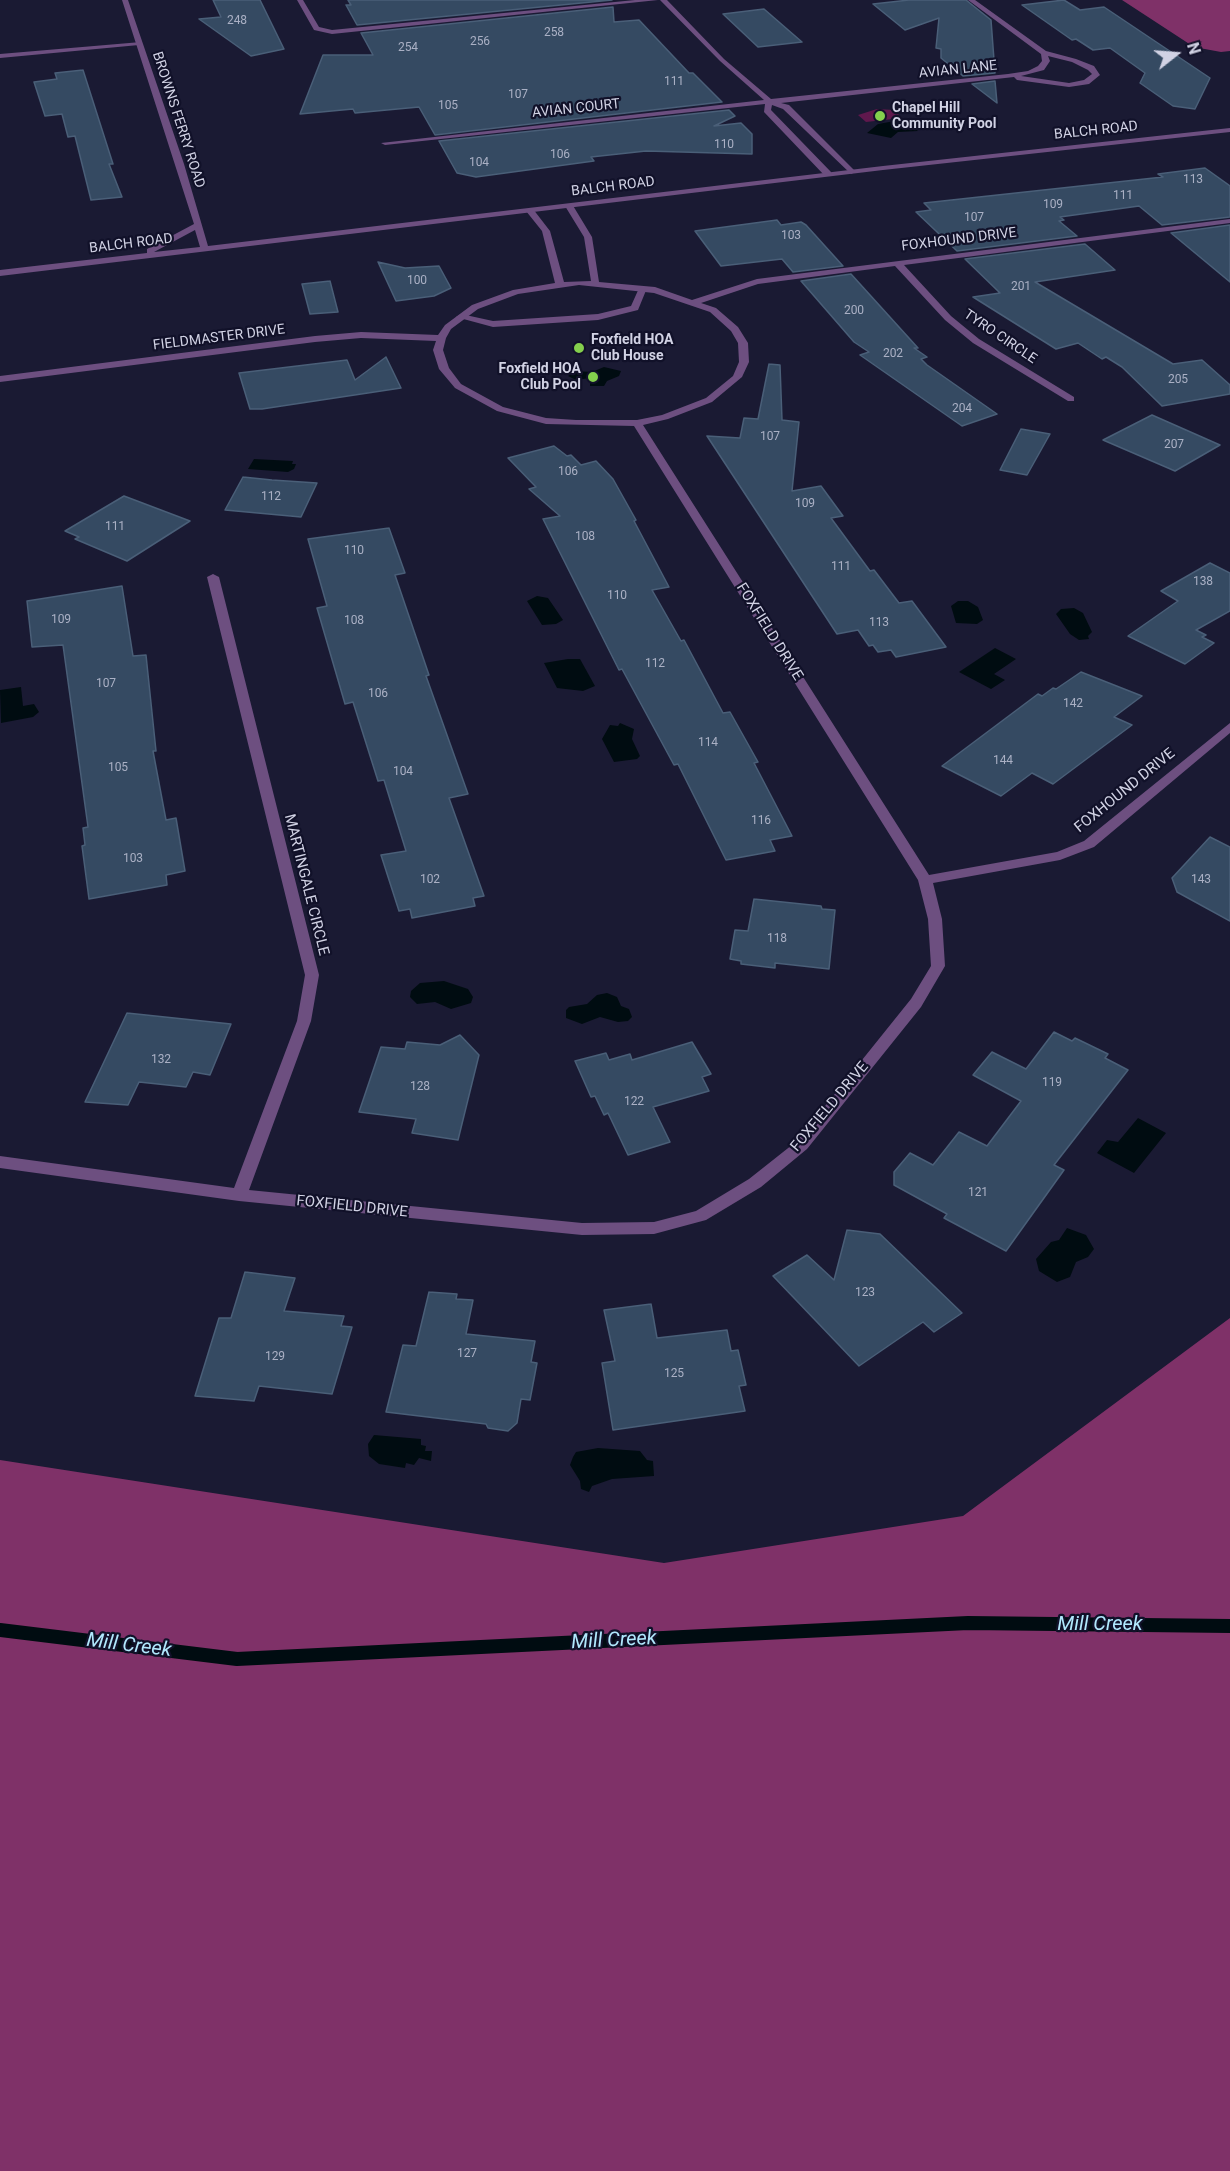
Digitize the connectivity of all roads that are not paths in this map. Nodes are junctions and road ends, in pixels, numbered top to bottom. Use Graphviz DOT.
graph roads {
  1 [pos="125,0"];
  2 [pos="300,0"];
  3 [pos="655,0"];
  4 [pos="663,0"];
  5 [pos="971,0"];
  6 [pos="139,43"];
  7 [pos="1044,53"];
  8 [pos="0,56"];
  9 [pos="1008,76"];
  10 [pos="769,101"];
  11 [pos="1230,130"];
  12 [pos="385,144"];
  13 [pos="851,172"];
  14 [pos="828,174"];
  15 [pos="569,206"];
  16 [pos="530,211"];
  17 [pos="1230,221"];
  18 [pos="198,225"];
  19 [pos="205,249"];
  20 [pos="137,257"];
  21 [pos="897,263"];
  22 [pos="0,273"];
  23 [pos="595,282"];
  24 [pos="560,284"];
  25 [pos="643,288"];
  26 [pos="695,302"];
  27 [pos="461,318"];
  28 [pos="441,338"];
  29 [pos="0,379"];
  30 [pos="1071,399"];
  31 [pos="637,423"];
  32 [pos="213,577"];
  33 [pos="1230,727"];
  34 [pos="925,880"];
  35 [pos="0,1162"];
  36 [pos="239,1195"];
  1 -- 6 [label="street, BROWNS FERRY ROAD"];
  2 -- 3 [label="street"];
  4 -- 10 [label="street"];
  5 -- 7 [label="street"];
  6 -- 8 [label="street"];
  6 -- 18 [label="street, BROWNS FERRY ROAD"];
  7 -- 9 [label="street, AVIAN LANE"];
  7 -- 9 [label="street"];
  9 -- 10 [label="street, AVIAN LANE"];
  10 -- 12 [label="street, AVIAN COURT"];
  10 -- 13 [label="street"];
  10 -- 14 [label="street"];
  11 -- 13 [label="street, BALCH ROAD"];
  13 -- 14 [label="street, BALCH ROAD"];
  14 -- 15 [label="street, BALCH ROAD"];
  15 -- 16 [label="street, BALCH ROAD"];
  15 -- 23 [label="street"];
  16 -- 19 [label="street, BALCH ROAD"];
  16 -- 24 [label="street"];
  17 -- 21 [label="street, FOXHOUND DRIVE"];
  18 -- 19 [label="street, BROWNS FERRY ROAD"];
  18 -- 20 [label="street"];
  19 -- 20 [label="street, BALCH ROAD"];
  20 -- 22 [label="street, BALCH ROAD"];
  21 -- 26 [label="street, FOXHOUND DRIVE"];
  21 -- 30 [label="street, TYRO CIRCLE"];
  23 -- 24 [label="street"];
  23 -- 25 [label="street"];
  24 -- 27 [label="street"];
  25 -- 26 [label="street"];
  25 -- 27 [label="street"];
  26 -- 31 [label="street"];
  27 -- 28 [label="street"];
  28 -- 29 [label="street, FIELDMASTER DRIVE"];
  28 -- 31 [label="street"];
  31 -- 34 [label="street, FOXFIELD DRIVE"];
  32 -- 36 [label="street, MARTINGALE CIRCLE"];
  33 -- 34 [label="street, FOXHOUND DRIVE"];
  34 -- 36 [label="street, FOXFIELD DRIVE"];
  35 -- 36 [label="street, FOXFIELD DRIVE"];
}
